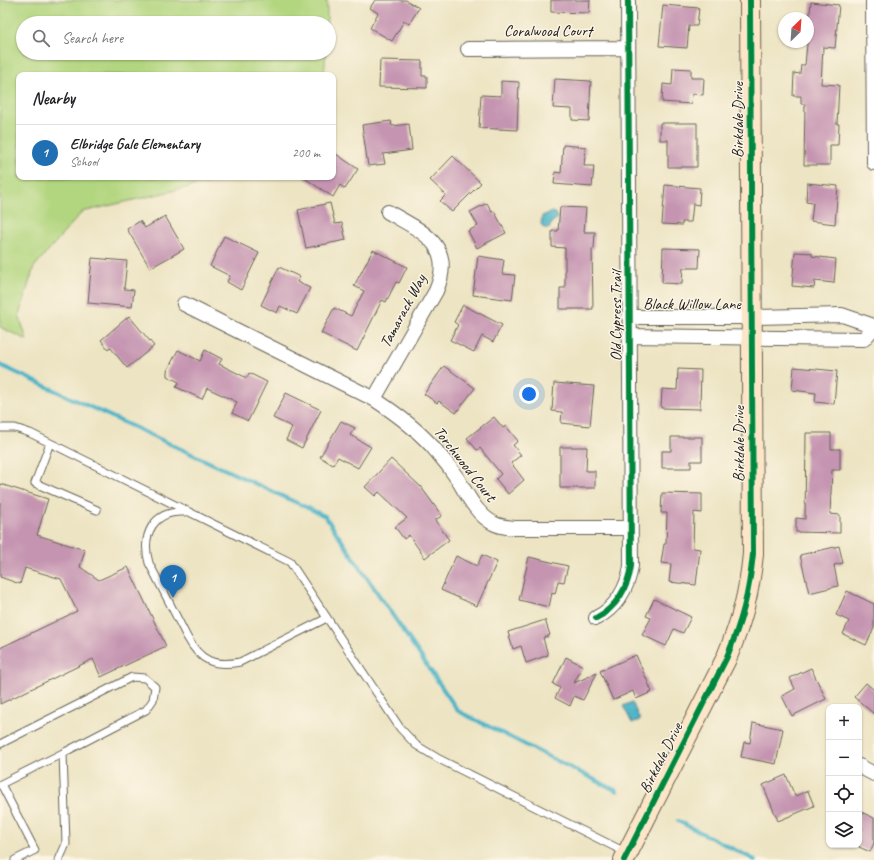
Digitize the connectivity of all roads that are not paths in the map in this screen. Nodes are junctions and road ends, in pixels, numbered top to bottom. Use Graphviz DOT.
graph roads {
  1 [pos="628,0"];
  2 [pos="750,0"];
  3 [pos="873,0"];
  4 [pos="468,48"];
  5 [pos="628,48"];
  6 [pos="874,163"];
  7 [pos="388,212"];
  8 [pos="184,304"];
  9 [pos="629,317"];
  10 [pos="752,317"];
  11 [pos="874,326"];
  12 [pos="629,336"];
  13 [pos="752,337"];
  14 [pos="374,399"];
  15 [pos="0,428"];
  16 [pos="50,443"];
  17 [pos="97,510"];
  18 [pos="189,512"];
  19 [pos="630,528"];
  20 [pos="327,618"];
  21 [pos="596,618"];
  22 [pos="0,744"];
  23 [pos="63,753"];
  24 [pos="862,768"];
  25 [pos="874,774"];
  26 [pos="1,784"];
  27 [pos="626,856"];
  28 [pos="15,860"];
  29 [pos="59,860"];
  1 -- 5 [label="street, Old Cypress Trail"];
  2 -- 10 [label="street, Birkdale Drive"];
  3 -- 6 [label="street"];
  4 -- 5 [label="street, Coralwood Court"];
  5 -- 9 [label="street, Old Cypress Trail"];
  7 -- 14 [label="street, Tamarack Way"];
  8 -- 14 [label="street, Torchwood Court"];
  9 -- 10 [label="street, Black Willow Lane"];
  9 -- 12 [label="street, Old Cypress Trail"];
  10 -- 11 [label="street, Black Willow Lane"];
  10 -- 13 [label="street, Birkdale Drive"];
  11 -- 13 [label="street, Black Willow Lane"];
  12 -- 13 [label="street, Black Willow Lane"];
  12 -- 19 [label="street, Old Cypress Trail"];
  13 -- 27 [label="street, Birkdale Drive"];
  14 -- 19 [label="street, Torchwood Court"];
  15 -- 16 [label="lane"];
  16 -- 17 [label="lane"];
  16 -- 18 [label="lane"];
  18 -- 20 [label="lane"];
  18 -- 20 [label="lane"];
  19 -- 21 [label="street, Old Cypress Trail"];
  20 -- 27 [label="lane"];
  22 -- 23 [label="lane"];
  23 -- 26 [label="lane"];
  23 -- 29 [label="lane"];
  24 -- 25 [label="street"];
  26 -- 28 [label="lane"];
}
